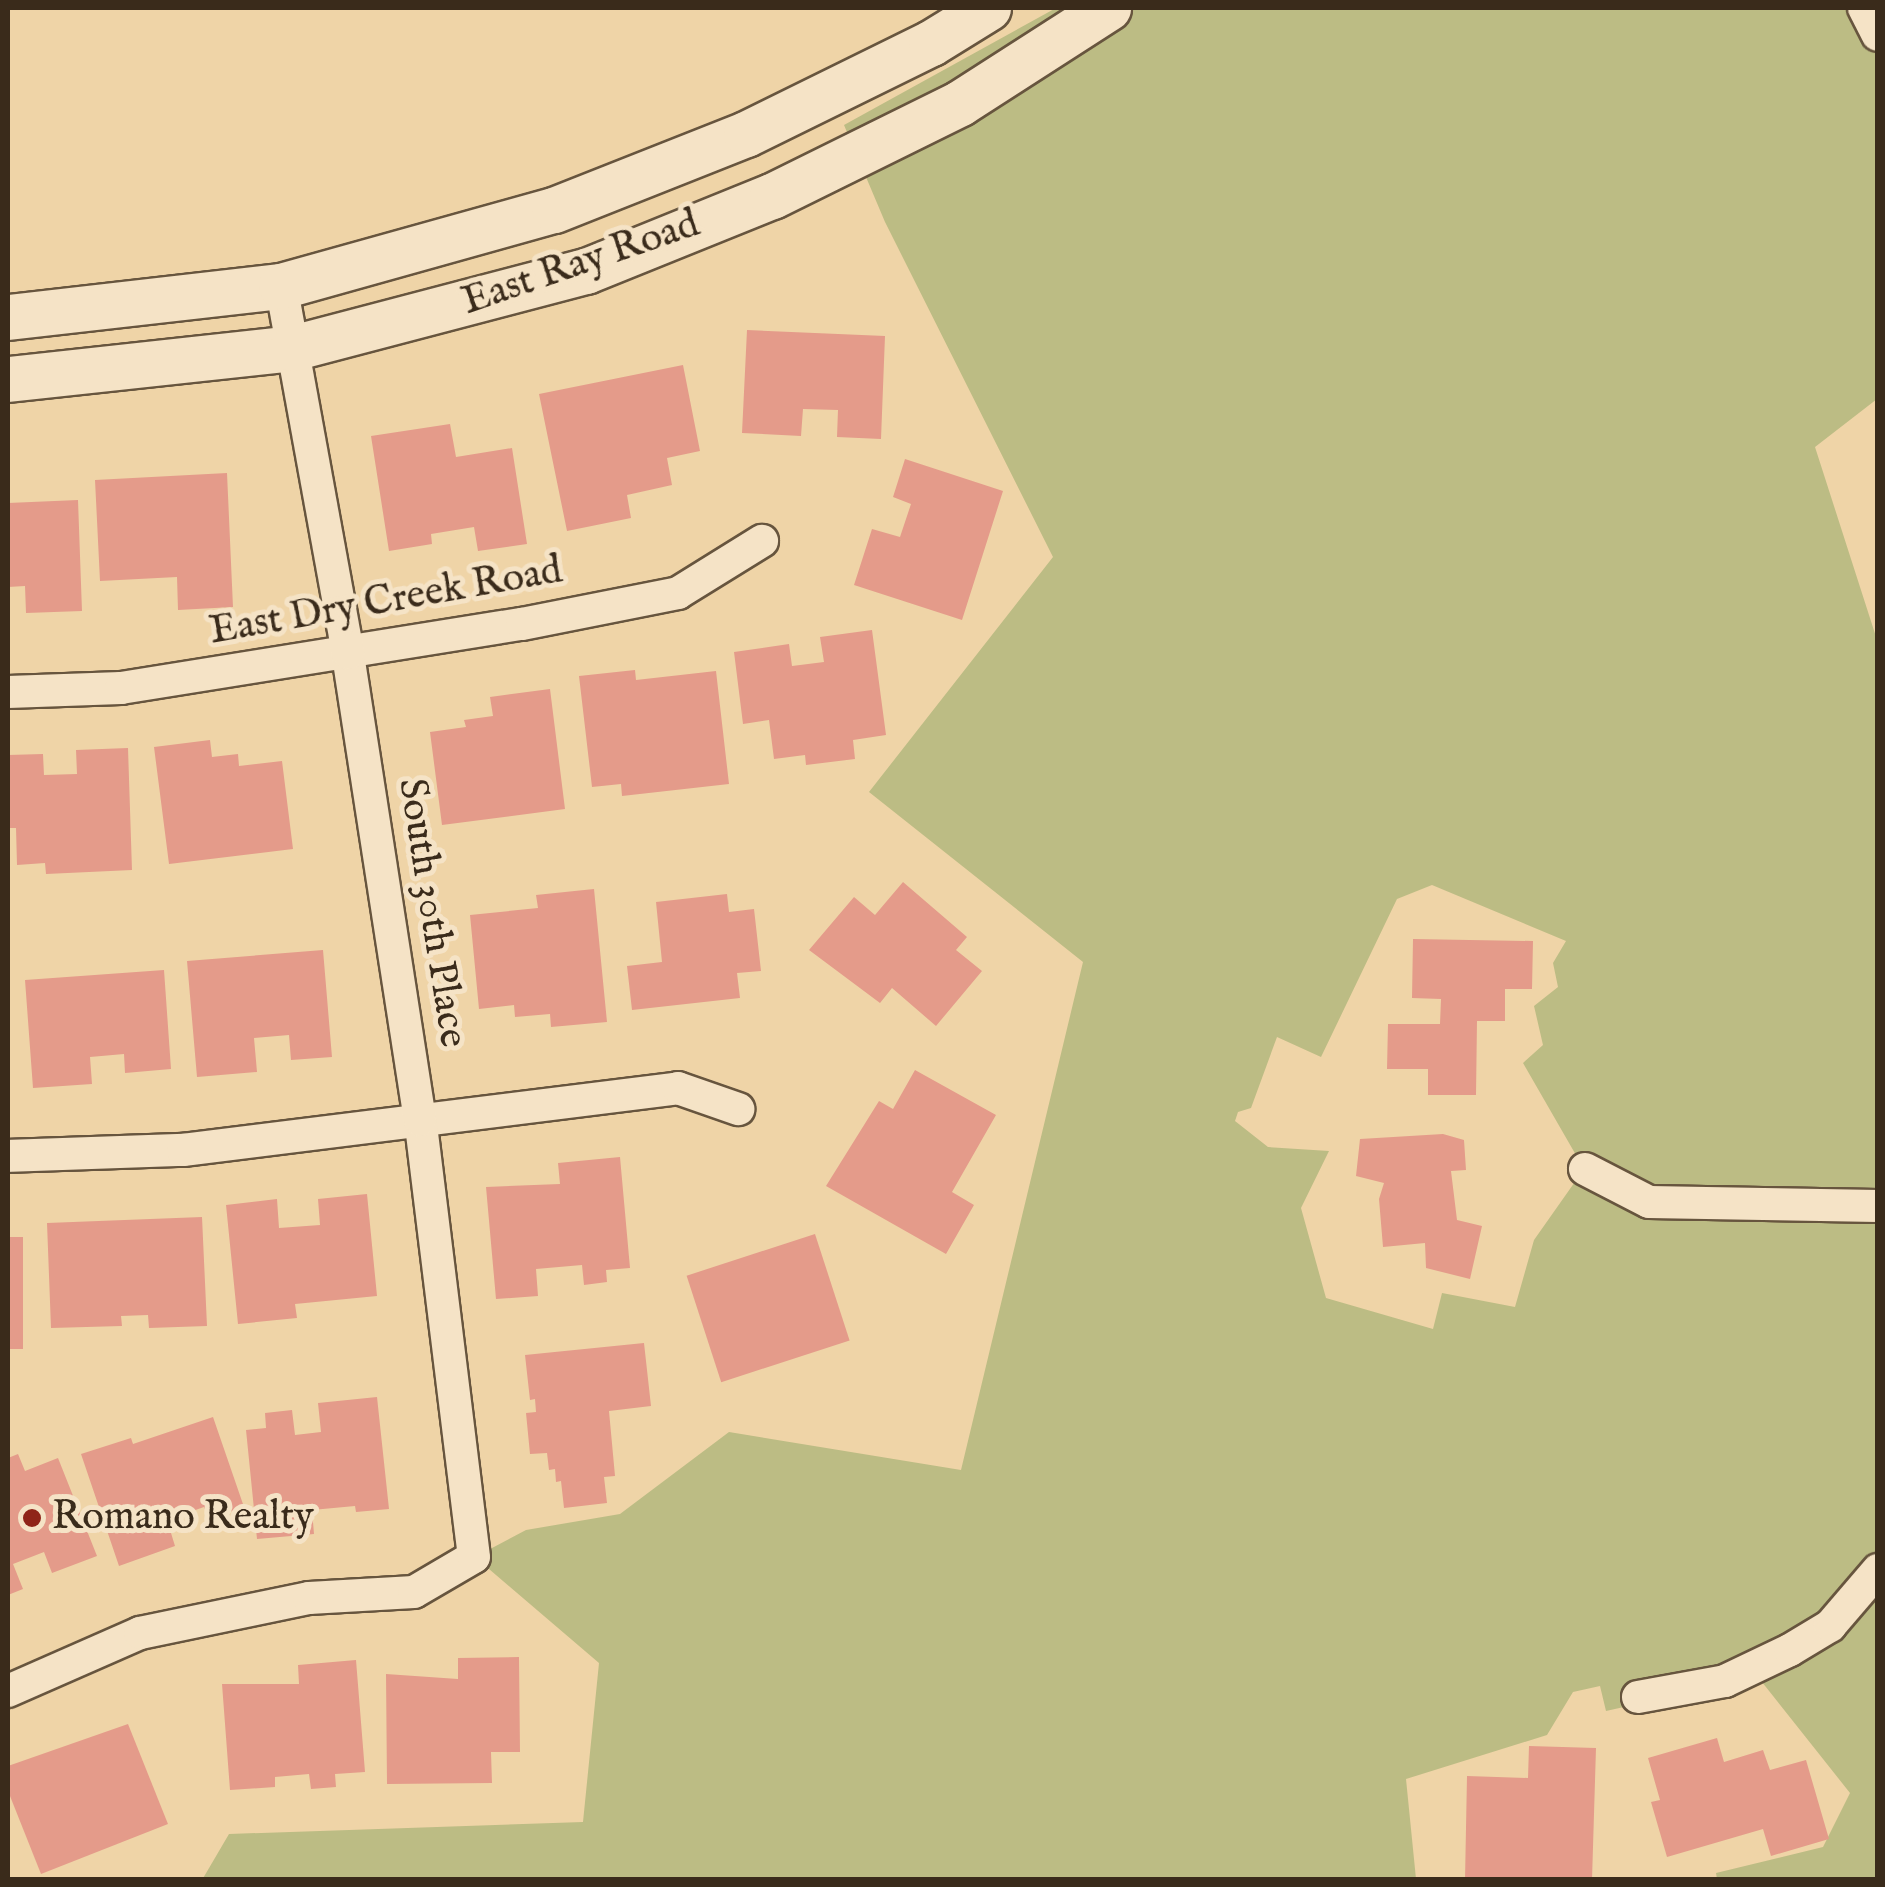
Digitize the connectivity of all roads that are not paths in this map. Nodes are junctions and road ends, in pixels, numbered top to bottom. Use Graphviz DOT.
graph roads {
  1 [pos="988,8"];
  2 [pos="1108,8"];
  3 [pos="1864,8"];
  4 [pos="1878,35"];
  5 [pos="281,286"];
  6 [pos="8,317"];
  7 [pos="292,348"];
  8 [pos="8,379"];
  9 [pos="762,541"];
  10 [pos="348,653"];
  11 [pos="8,692"];
  12 [pos="738,1109"];
  13 [pos="420,1120"];
  14 [pos="8,1156"];
  15 [pos="1584,1169"];
  16 [pos="1878,1206"];
  17 [pos="1878,1570"];
  18 [pos="8,1691"];
  19 [pos="1638,1697"];
  1 -- 5 [label="main road, East Ray Road"];
  2 -- 7 [label="main road, East Ray Road"];
  3 -- 4 [label="street"];
  5 -- 6 [label="main road, East Ray Road"];
  5 -- 7 [label="street, South 30th Place"];
  7 -- 8 [label="main road, East Ray Road"];
  7 -- 10 [label="street, South 30th Place"];
  9 -- 10 [label="street, East Dry Creek Road"];
  10 -- 11 [label="street, East Dry Creek Road"];
  10 -- 13 [label="street, South 30th Place"];
  12 -- 13 [label="street"];
  13 -- 14 [label="street"];
  13 -- 18 [label="street, South 30th Place"];
  15 -- 16 [label="street"];
  17 -- 19 [label="street"];
}
